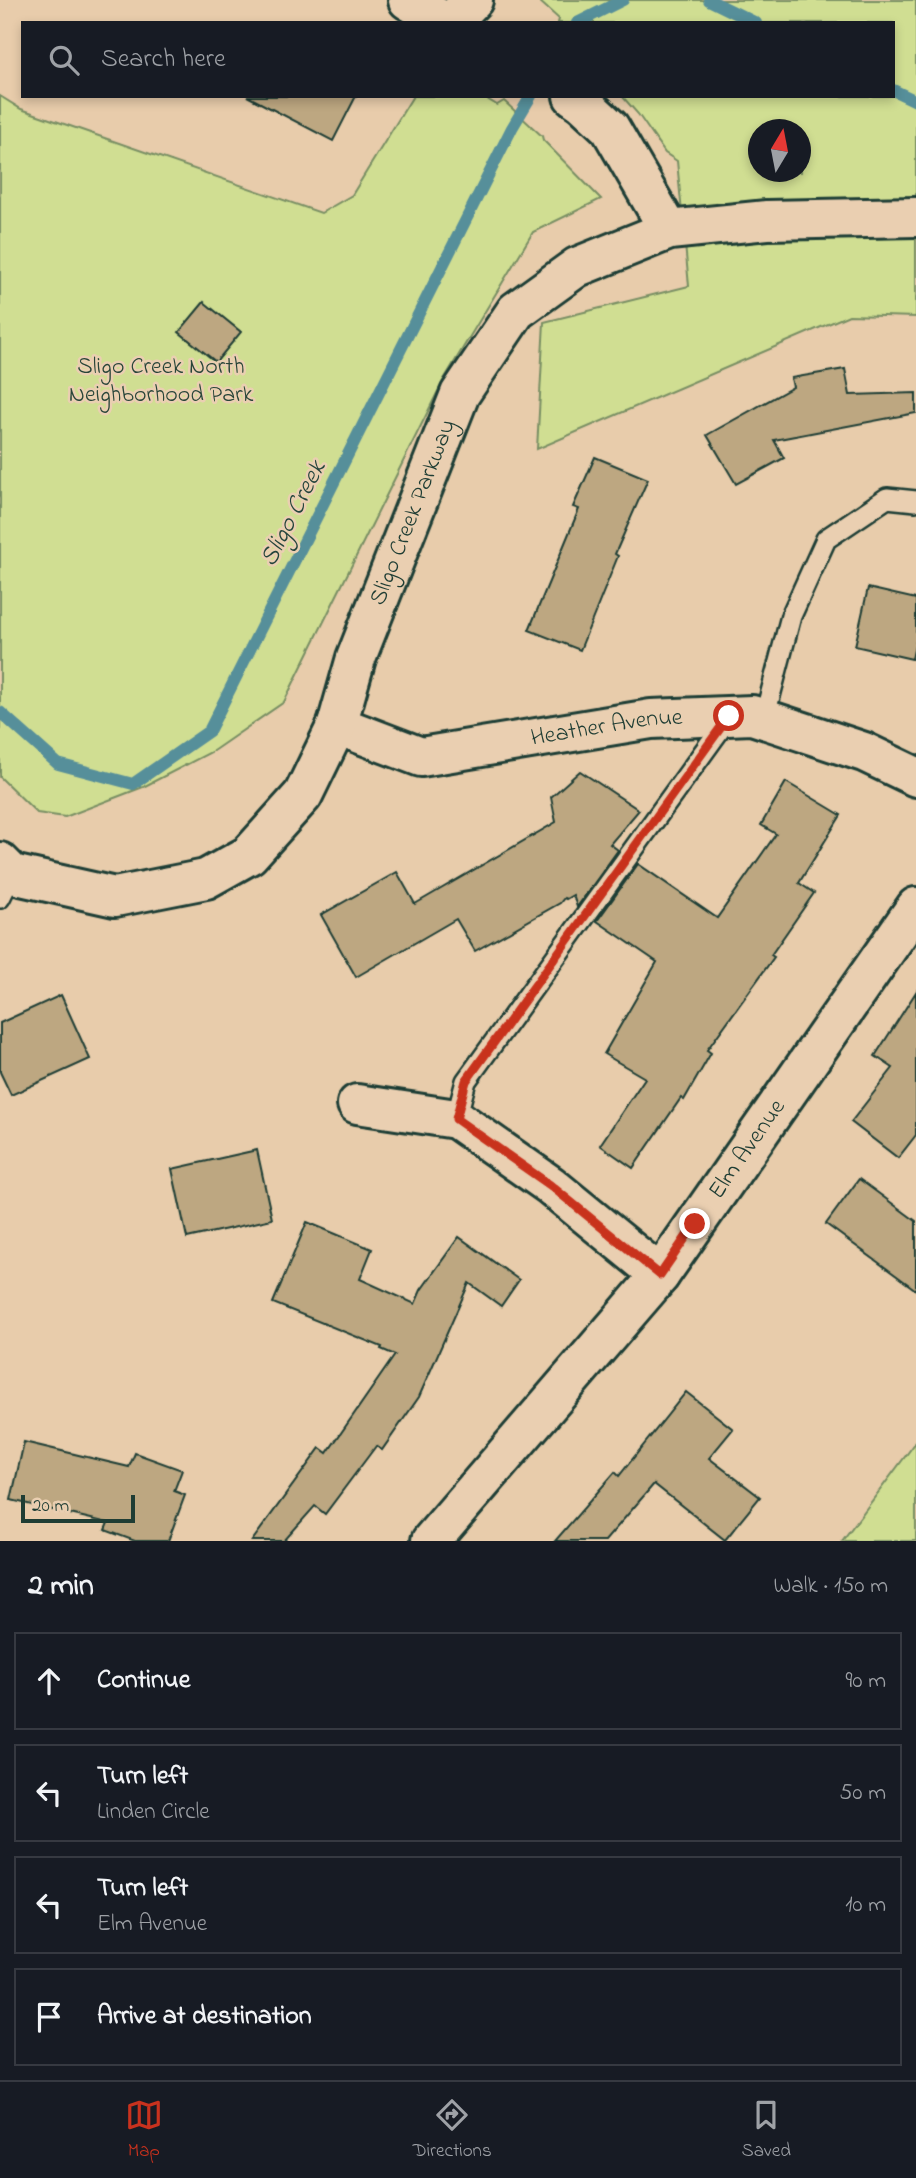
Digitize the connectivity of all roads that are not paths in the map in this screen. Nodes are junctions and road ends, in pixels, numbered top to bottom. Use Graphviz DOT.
graph roads {
  1 [pos="408,0"];
  2 [pos="473,0"];
  3 [pos="445,21"];
  4 [pos="450,21"];
  5 [pos="578,100"];
  6 [pos="916,217"];
  7 [pos="669,230"];
  8 [pos="916,501"];
  9 [pos="747,718"];
  10 [pos="337,725"];
  11 [pos="916,777"];
  12 [pos="4,878"];
  13 [pos="916,907"];
  14 [pos="357,1104"];
  15 [pos="456,1119"];
  16 [pos="660,1275"];
  17 [pos="431,1541"];
  1 -- 3 [label="street"];
  2 -- 4 [label="street"];
  5 -- 7 [label="street"];
  6 -- 7 [label="street, Sligo Creek Parkway"];
  7 -- 10 [label="street, Sligo Creek Parkway"];
  8 -- 9 [label="lane"];
  9 -- 10 [label="street, Heather Avenue"];
  9 -- 11 [label="street, Heather Avenue"];
  9 -- 15 [label="lane"];
  10 -- 12 [label="street, Sligo Creek Parkway"];
  13 -- 16 [label="street, Elm Avenue"];
  14 -- 15 [label="street"];
  15 -- 16 [label="street"];
  16 -- 17 [label="street, Elm Avenue"];
}
